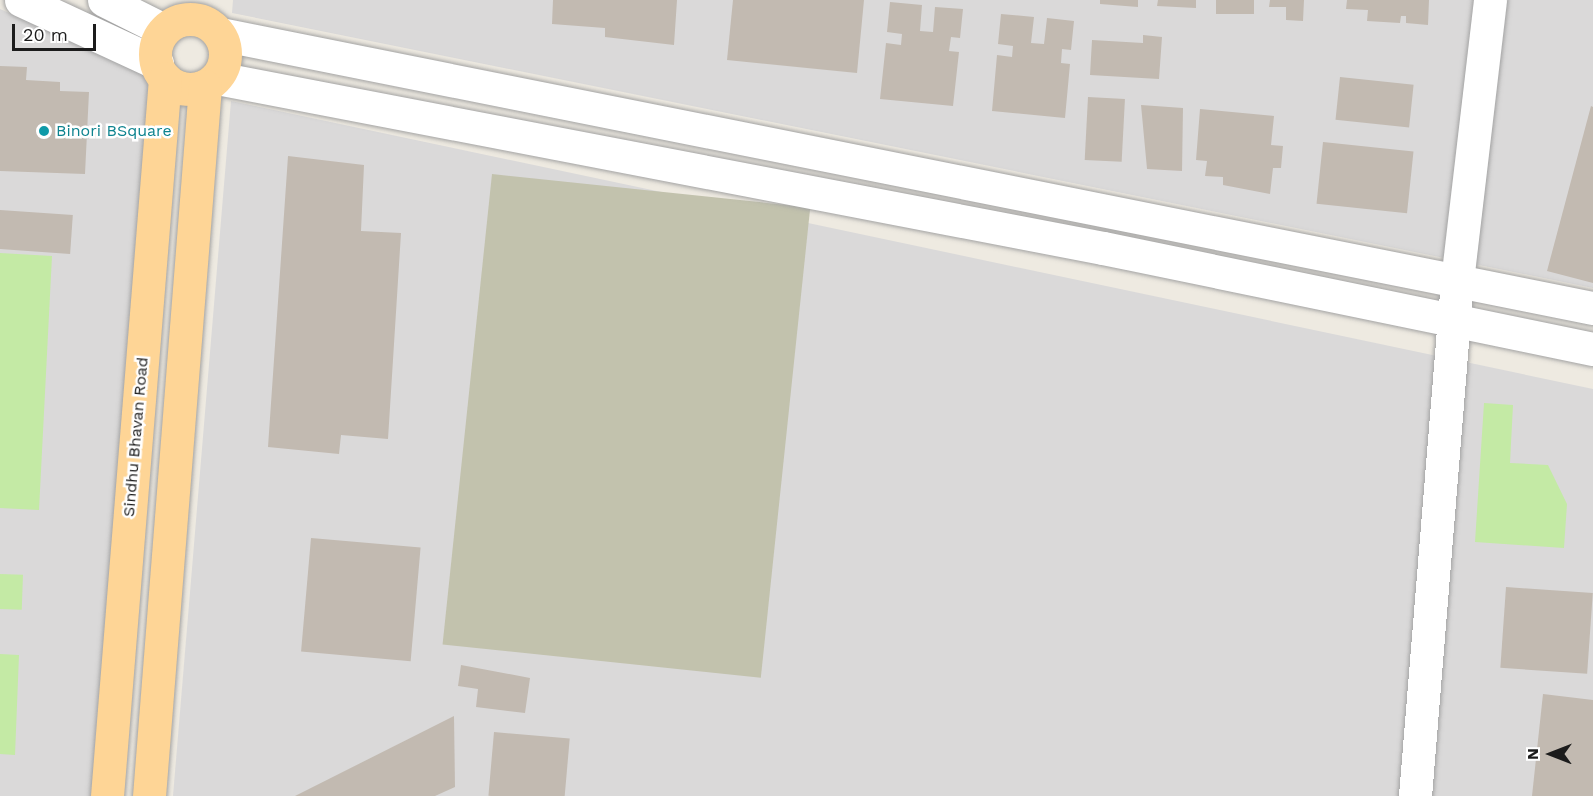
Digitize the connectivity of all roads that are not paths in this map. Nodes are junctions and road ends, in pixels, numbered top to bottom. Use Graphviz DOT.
graph roads {
  1 [pos="21,0"];
  2 [pos="104,0"];
  3 [pos="1490,0"];
  4 [pos="169,18"];
  5 [pos="212,19"];
  6 [pos="161,70"];
  7 [pos="211,82"];
  8 [pos="1457,280"];
  9 [pos="1593,308"];
  10 [pos="1453,322"];
  11 [pos="1593,349"];
  12 [pos="106,796"];
  13 [pos="149,796"];
  14 [pos="1415,796"];
  1 -- 6 [label="street"];
  2 -- 4 [label="street"];
  3 -- 8 [label="street"];
  4 -- 5 [label="main road"];
  4 -- 6 [label="main road"];
  5 -- 7 [label="main road"];
  5 -- 8 [label="street"];
  6 -- 7 [label="main road"];
  6 -- 12 [label="main road, Sindhu Bhavan Road"];
  7 -- 10 [label="street"];
  7 -- 13 [label="main road"];
  8 -- 9 [label="street"];
  8 -- 10 [label="street"];
  10 -- 11 [label="street"];
  10 -- 14 [label="street"];
}
